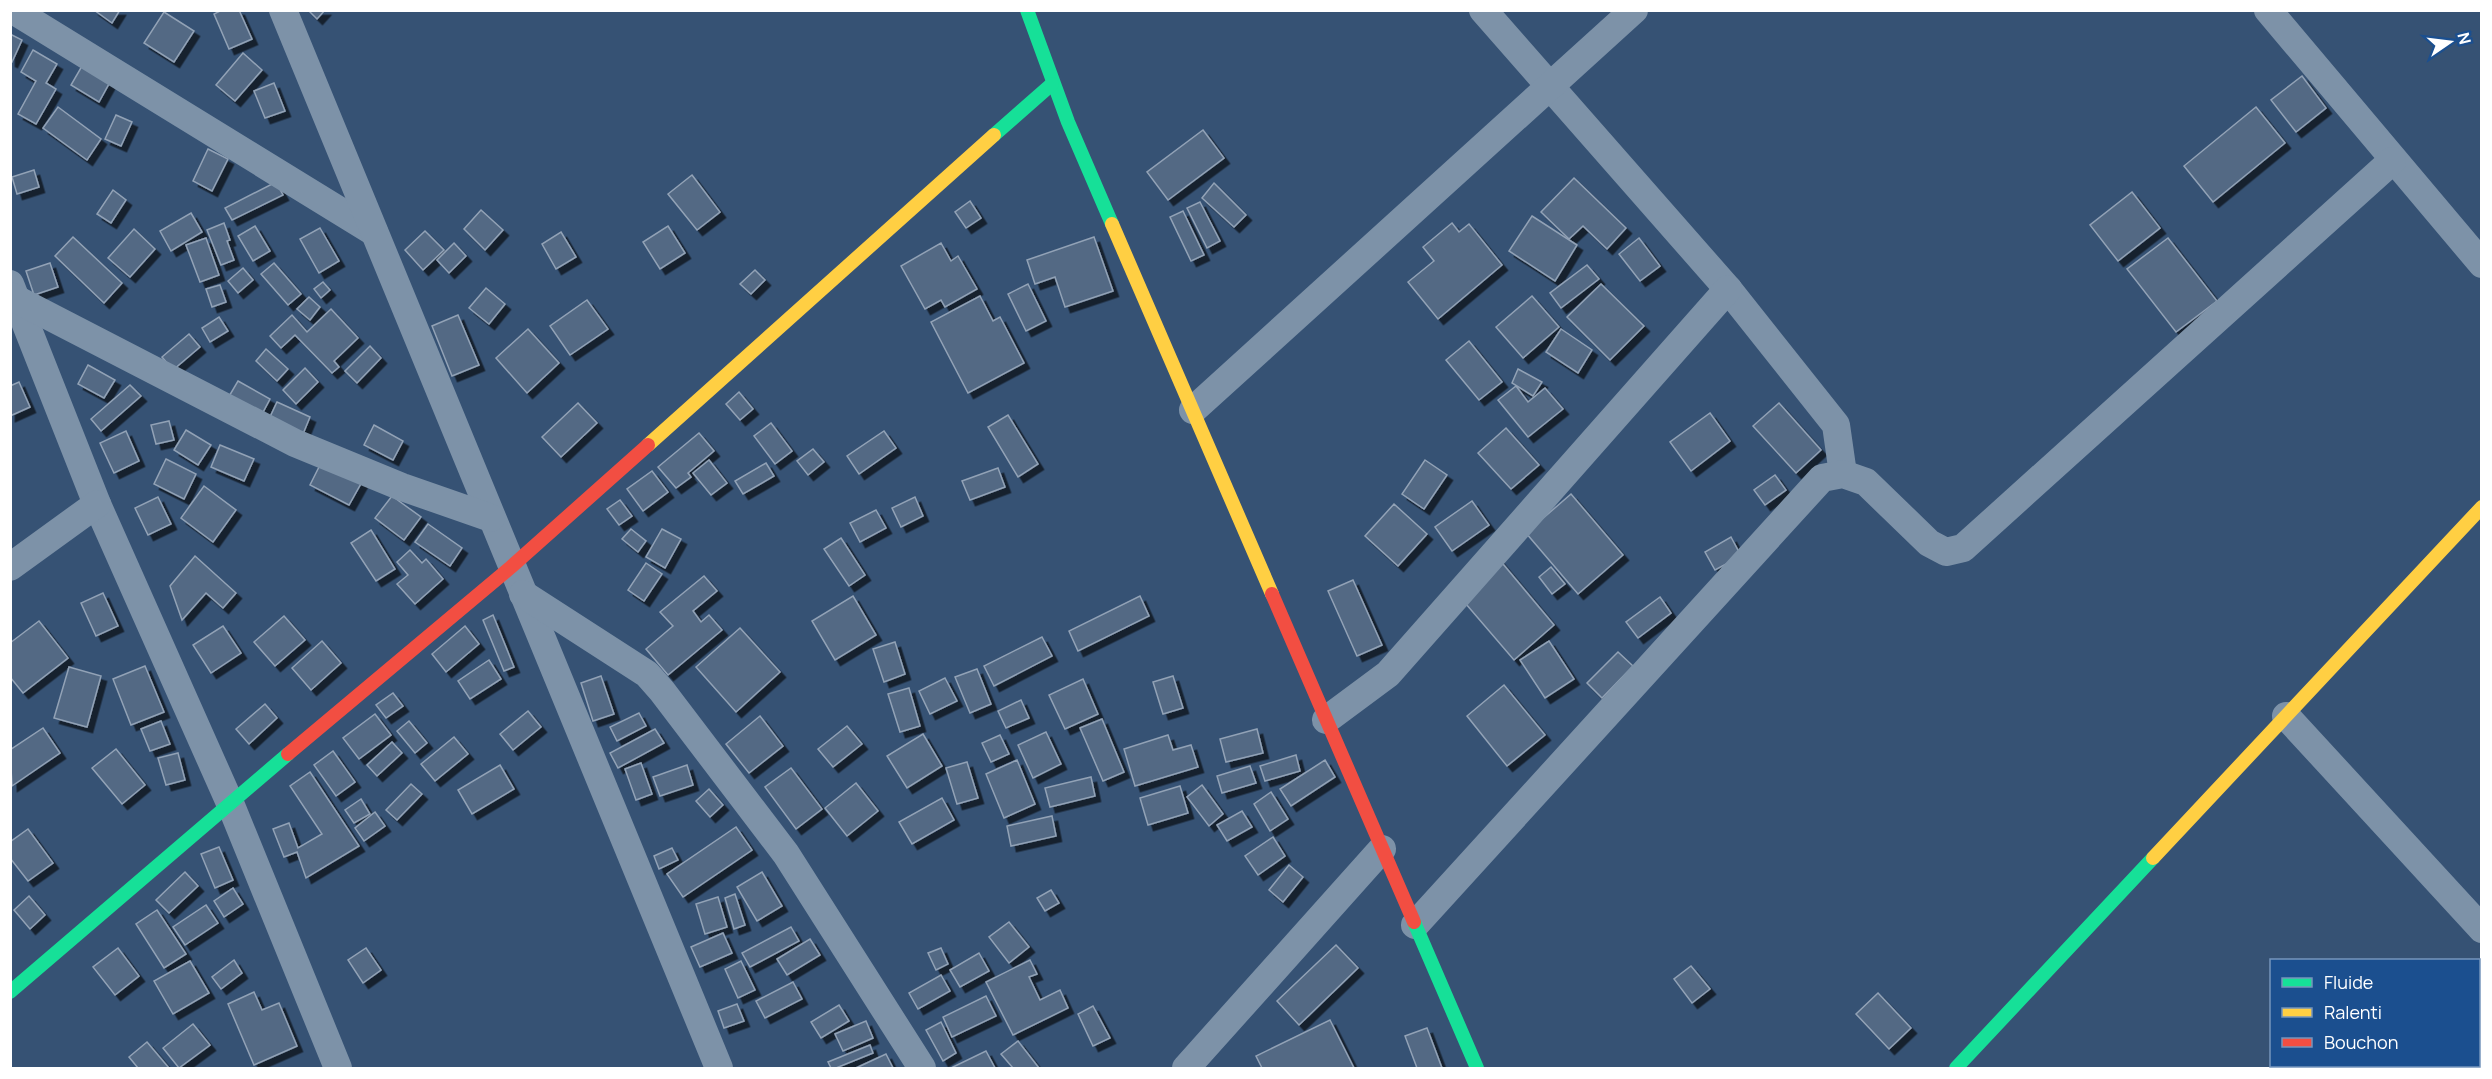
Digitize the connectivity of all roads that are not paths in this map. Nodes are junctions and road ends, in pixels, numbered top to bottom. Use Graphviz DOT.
graph roads {
  1 [pos="13,10"];
  2 [pos="283,10"];
  3 [pos="1027,10"];
  4 [pos="1483,10"];
  5 [pos="1634,10"];
  6 [pos="2268,10"];
  7 [pos="1052,84"];
  8 [pos="1551,86"];
  9 [pos="2392,161"];
  10 [pos="374,232"];
  11 [pos="2481,264"];
  12 [pos="1728,289"];
  13 [pos="13,294"];
  14 [pos="1193,410"];
  15 [pos="1844,474"];
  16 [pos="97,504"];
  17 [pos="2481,507"];
  18 [pos="491,518"];
  19 [pos="10,567"];
  20 [pos="511,567"];
  21 [pos="523,594"];
  22 [pos="2286,716"];
  23 [pos="1326,720"];
  24 [pos="230,803"];
  25 [pos="1382,849"];
  26 [pos="1415,925"];
  27 [pos="2481,929"];
  28 [pos="10,992"];
  29 [pos="338,1068"];
  30 [pos="719,1068"];
  31 [pos="922,1068"];
  32 [pos="1186,1068"];
  33 [pos="1477,1068"];
  34 [pos="1956,1068"];
  1 -- 10 [label="street"];
  2 -- 10 [label="street"];
  3 -- 7 [label="street"];
  4 -- 8 [label="street"];
  5 -- 8 [label="street"];
  6 -- 9 [label="street"];
  7 -- 14 [label="street"];
  7 -- 20 [label="street"];
  8 -- 12 [label="street"];
  8 -- 14 [label="street"];
  9 -- 11 [label="street"];
  9 -- 15 [label="street"];
  10 -- 18 [label="street"];
  12 -- 15 [label="street"];
  12 -- 23 [label="street"];
  13 -- 16 [label="street"];
  13 -- 18 [label="street"];
  14 -- 23 [label="street"];
  15 -- 26 [label="street"];
  16 -- 19 [label="street"];
  16 -- 24 [label="street"];
  17 -- 22 [label="street"];
  18 -- 20 [label="street"];
  20 -- 21 [label="street"];
  20 -- 24 [label="street"];
  21 -- 30 [label="street"];
  21 -- 31 [label="street"];
  22 -- 27 [label="street"];
  22 -- 34 [label="street"];
  23 -- 25 [label="street"];
  24 -- 28 [label="street"];
  24 -- 29 [label="street"];
  25 -- 26 [label="street"];
  25 -- 32 [label="street"];
  26 -- 33 [label="street"];
}
